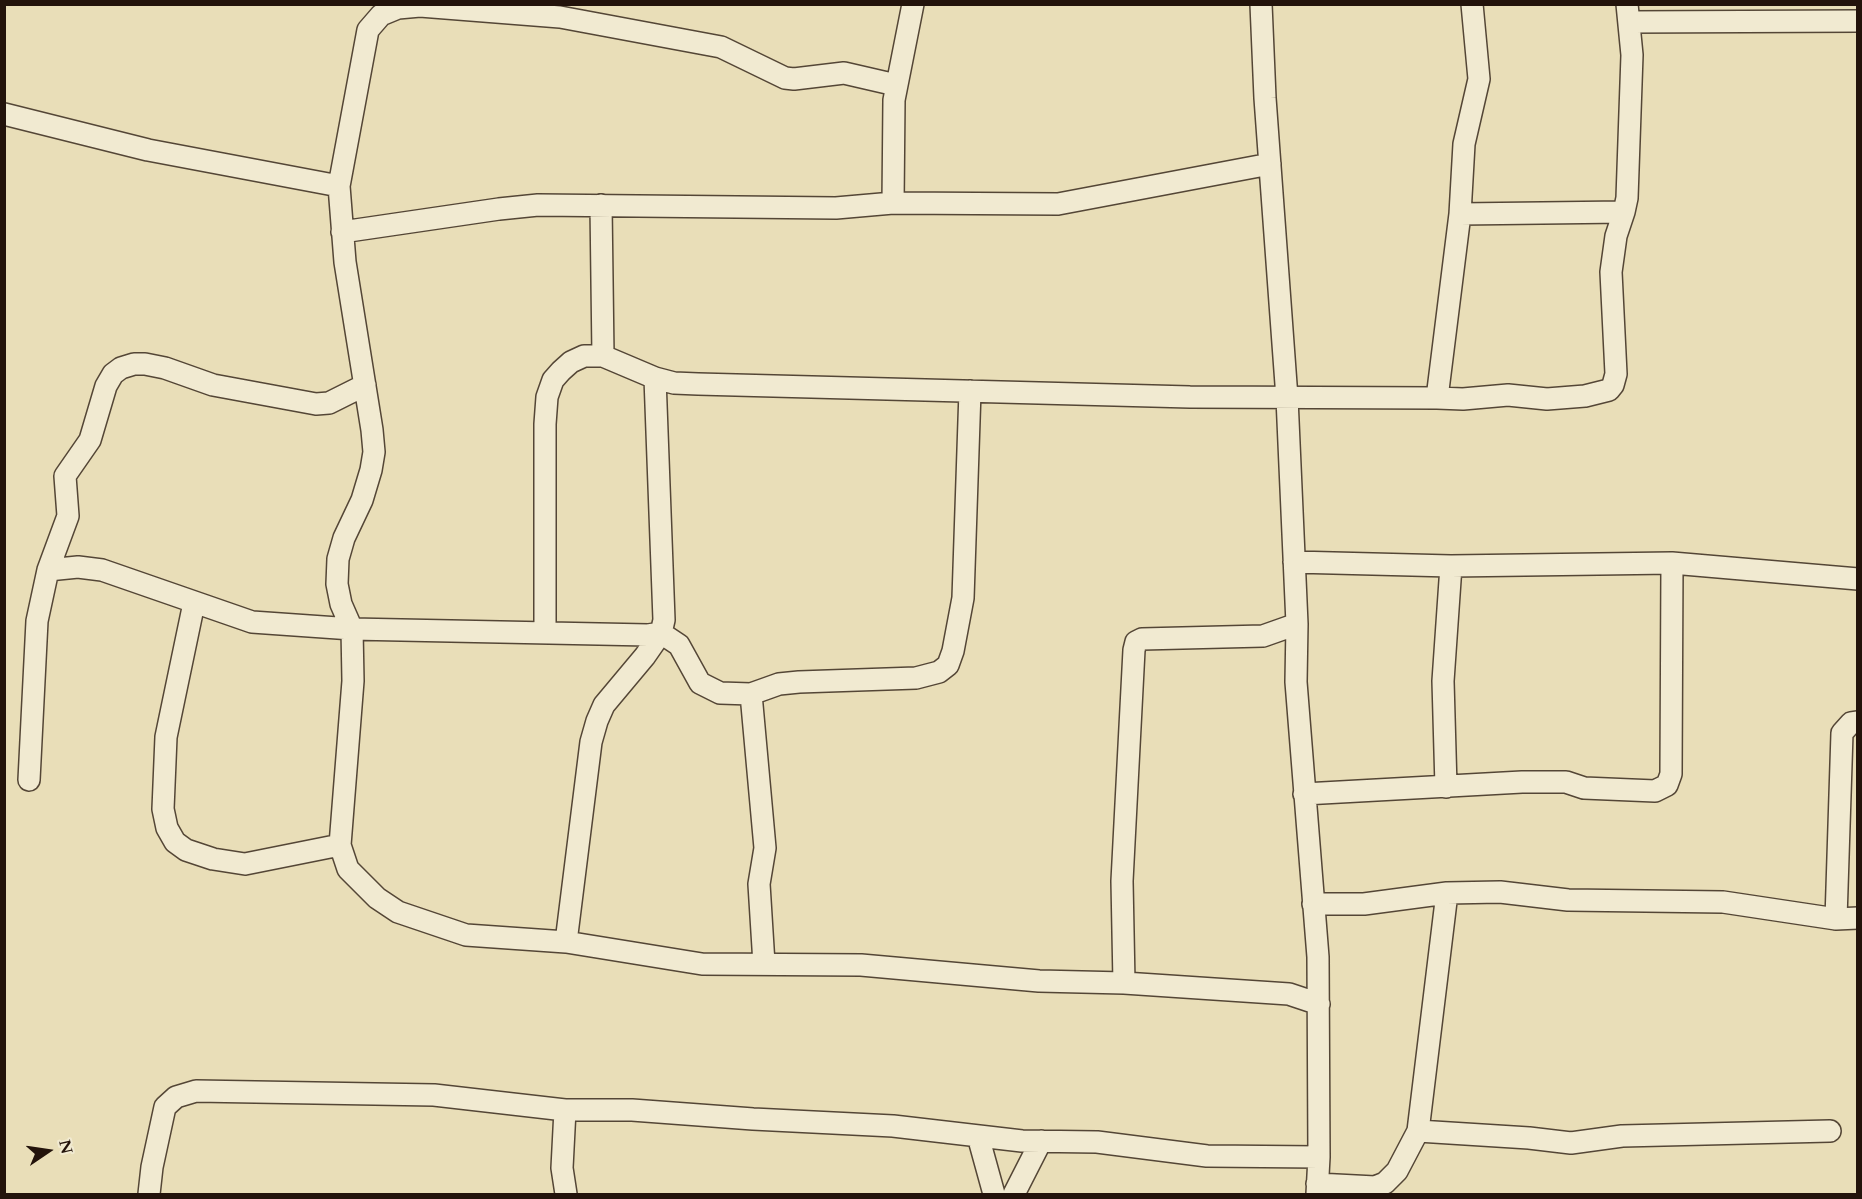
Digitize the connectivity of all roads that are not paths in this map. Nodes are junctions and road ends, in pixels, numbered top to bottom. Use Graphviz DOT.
graph roads {
  1 [pos="913,4"];
  2 [pos="1261,4"];
  3 [pos="1472,4"];
  4 [pos="561,11"];
  5 [pos="1628,14"];
  6 [pos="1857,21"];
  7 [pos="896,85"];
  8 [pos="4,114"];
  9 [pos="1270,164"];
  10 [pos="339,186"];
  11 [pos="893,203"];
  12 [pos="602,205"];
  13 [pos="1624,212"];
  14 [pos="1460,214"];
  15 [pos="342,232"];
  16 [pos="603,356"];
  17 [pos="655,378"];
  18 [pos="365,385"];
  19 [pos="970,391"];
  20 [pos="1287,398"];
  21 [pos="1437,398"];
  22 [pos="1294,562"];
  23 [pos="1672,563"];
  24 [pos="1451,566"];
  25 [pos="48,570"];
  26 [pos="1857,579"];
  27 [pos="194,603"];
  28 [pos="1297,624"];
  29 [pos="352,629"];
  30 [pos="545,633"];
  31 [pos="661,633"];
  32 [pos="751,694"];
  33 [pos="1857,722"];
  34 [pos="29,780"];
  35 [pos="1446,786"];
  36 [pos="1304,794"];
  37 [pos="340,845"];
  38 [pos="1447,893"];
  39 [pos="1313,904"];
  40 [pos="1857,918"];
  41 [pos="1836,919"];
  42 [pos="566,942"];
  43 [pos="764,963"];
  44 [pos="1124,983"];
  45 [pos="1319,1004"];
  46 [pos="565,1110"];
  47 [pos="1418,1131"];
  48 [pos="1830,1131"];
  49 [pos="978,1136"];
  50 [pos="1041,1141"];
  51 [pos="1319,1157"];
  52 [pos="1317,1189"];
  53 [pos="149,1194"];
  54 [pos="566,1194"];
  55 [pos="994,1194"];
  56 [pos="1014,1194"];
  1 -- 7 [label="street"];
  2 -- 9 [label="street"];
  3 -- 14 [label="street"];
  4 -- 7 [label="street"];
  4 -- 10 [label="street"];
  5 -- 6 [label="street"];
  5 -- 13 [label="street"];
  7 -- 11 [label="street"];
  8 -- 10 [label="street"];
  9 -- 11 [label="street"];
  9 -- 20 [label="street"];
  10 -- 15 [label="street"];
  11 -- 12 [label="street"];
  12 -- 15 [label="street"];
  12 -- 16 [label="street"];
  13 -- 14 [label="street"];
  13 -- 21 [label="street"];
  14 -- 21 [label="street"];
  15 -- 18 [label="street"];
  16 -- 17 [label="street"];
  16 -- 30 [label="street"];
  17 -- 19 [label="street"];
  17 -- 31 [label="street"];
  18 -- 25 [label="street"];
  18 -- 29 [label="street"];
  19 -- 20 [label="street"];
  19 -- 32 [label="street"];
  20 -- 21 [label="street"];
  20 -- 22 [label="street"];
  22 -- 24 [label="street"];
  22 -- 28 [label="street"];
  23 -- 24 [label="street"];
  23 -- 26 [label="street"];
  23 -- 35 [label="street"];
  24 -- 35 [label="street"];
  25 -- 27 [label="street"];
  25 -- 34 [label="street"];
  27 -- 29 [label="street"];
  27 -- 37 [label="street"];
  28 -- 36 [label="street"];
  28 -- 44 [label="street"];
  29 -- 30 [label="street"];
  29 -- 37 [label="street"];
  30 -- 31 [label="street"];
  31 -- 32 [label="street"];
  31 -- 42 [label="street"];
  32 -- 43 [label="street"];
  33 -- 41 [label="street"];
  35 -- 36 [label="street"];
  36 -- 39 [label="street"];
  37 -- 42 [label="street"];
  38 -- 39 [label="street"];
  38 -- 41 [label="street"];
  38 -- 47 [label="street"];
  39 -- 45 [label="street"];
  40 -- 41 [label="street"];
  42 -- 43 [label="street"];
  43 -- 44 [label="street"];
  44 -- 45 [label="street"];
  45 -- 51 [label="street"];
  46 -- 49 [label="street"];
  46 -- 53 [label="street"];
  46 -- 54 [label="street"];
  47 -- 48 [label="street"];
  47 -- 52 [label="street"];
  49 -- 50 [label="street"];
  49 -- 55 [label="street"];
  50 -- 51 [label="street"];
  50 -- 56 [label="street"];
  51 -- 52 [label="street"];
}
